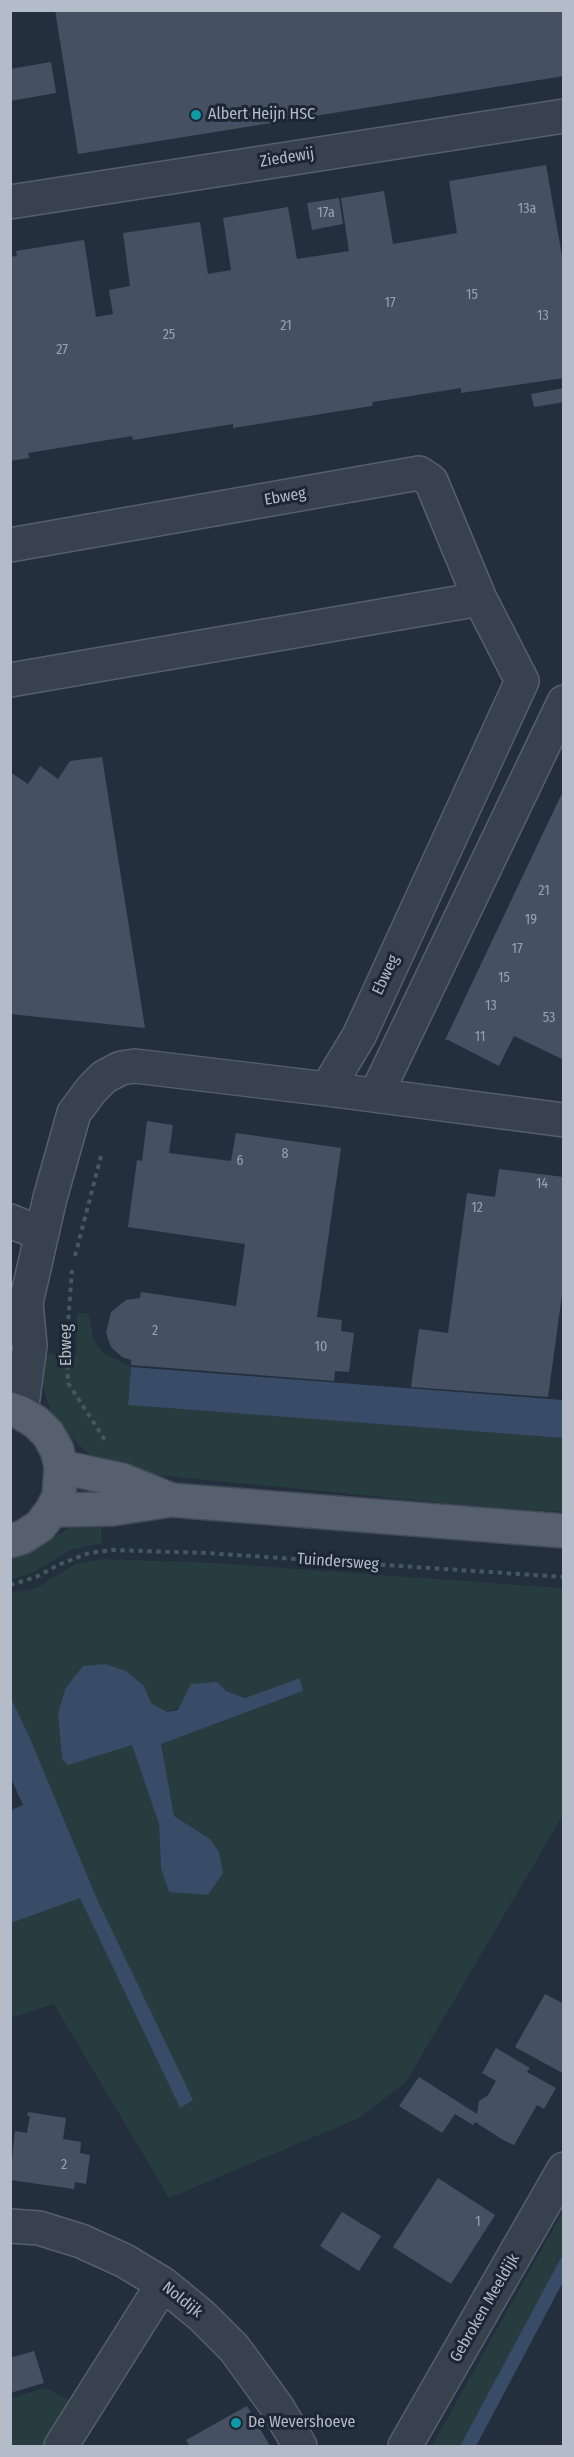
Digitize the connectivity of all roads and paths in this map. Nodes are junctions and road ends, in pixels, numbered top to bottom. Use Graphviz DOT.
graph roads {
  1 [pos="564,116"];
  2 [pos="10,202"];
  3 [pos="10,545"];
  4 [pos="480,599"];
  5 [pos="10,680"];
  6 [pos="564,702"];
  7 [pos="327,1089"];
  8 [pos="376,1095"];
  9 [pos="564,1120"];
  10 [pos="103,1148"];
  11 [pos="10,1221"];
  12 [pos="42,1234"];
  13 [pos="75,1258"];
  14 [pos="72,1269"];
  15 [pos="18,1316"];
  16 [pos="16,1411"];
  17 [pos="61,1467"];
  18 [pos="111,1493"];
  19 [pos="52,1510"];
  20 [pos="564,1531"];
  21 [pos="10,1541"];
  22 [pos="112,1550"];
  23 [pos="564,1577"];
  24 [pos="10,1585"];
  25 [pos="564,2169"];
  26 [pos="10,2226"];
  27 [pos="163,2284"];
  28 [pos="61,2446"];
  29 [pos="300,2446"];
  30 [pos="405,2446"];
  1 -- 2 [label="street, Ziedewij"];
  3 -- 4 [label="street, Ebweg"];
  4 -- 5 [label="street"];
  4 -- 7 [label="street, Ebweg"];
  6 -- 8 [label="street"];
  7 -- 8 [label="street"];
  7 -- 12 [label="street"];
  8 -- 9 [label="street"];
  10 -- 13 [label="path"];
  11 -- 12 [label="street"];
  12 -- 15 [label="street"];
  14 -- 18 [label="path, Ebweg"];
  15 -- 16 [label="street"];
  16 -- 17 [label="main road"];
  17 -- 18 [label="main road"];
  17 -- 19 [label="main road"];
  18 -- 19 [label="main road"];
  18 -- 20 [label="main road"];
  18 -- 22 [label="path, Ebweg"];
  19 -- 21 [label="main road"];
  22 -- 23 [label="path, Tuindersweg"];
  22 -- 24 [label="path, Tuindersweg"];
  25 -- 30 [label="street, Gebroken Meeldijk"];
  26 -- 27 [label="street, Noldijk"];
  27 -- 28 [label="street"];
  27 -- 29 [label="street, Noldijk"];
}
